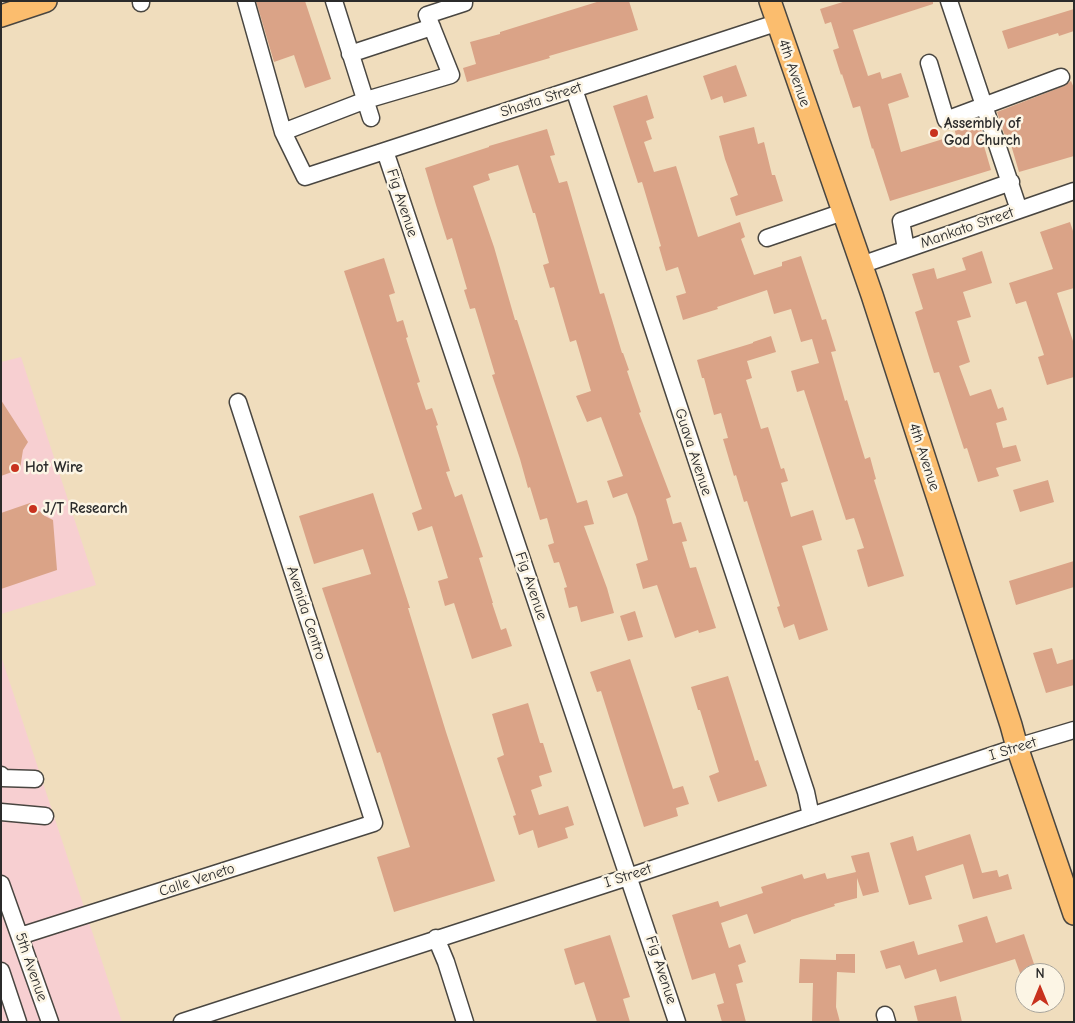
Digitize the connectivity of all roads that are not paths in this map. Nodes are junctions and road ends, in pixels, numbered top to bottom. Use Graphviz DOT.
graph roads {
  1 [pos="46,1"];
  2 [pos="246,1"];
  3 [pos="334,1"];
  4 [pos="464,1"];
  5 [pos="770,1"];
  6 [pos="949,1"];
  7 [pos="427,14"];
  8 [pos="1,16"];
  9 [pos="776,23"];
  10 [pos="350,54"];
  11 [pos="929,63"];
  12 [pos="1061,77"];
  13 [pos="574,89"];
  14 [pos="366,100"];
  15 [pos="984,105"];
  16 [pos="371,118"];
  17 [pos="283,132"];
  18 [pos="385,151"];
  19 [pos="1011,182"];
  20 [pos="1074,191"];
  21 [pos="1019,210"];
  22 [pos="843,212"];
  23 [pos="767,238"];
  24 [pos="906,249"];
  25 [pos="861,265"];
  26 [pos="238,402"];
  27 [pos="1074,730"];
  28 [pos="1016,747"];
  29 [pos="1,775"];
  30 [pos="34,779"];
  31 [pos="1,812"];
  32 [pos="45,816"];
  33 [pos="812,816"];
  34 [pos="374,823"];
  35 [pos="628,877"];
  36 [pos="1,884"];
  37 [pos="1074,914"];
  38 [pos="20,936"];
  39 [pos="436,938"];
  40 [pos="1,971"];
  41 [pos="18,1022"];
  42 [pos="50,1022"];
  43 [pos="182,1022"];
  44 [pos="465,1022"];
  45 [pos="678,1022"];
  1 -- 8 [label="main road"];
  2 -- 17 [label="street"];
  3 -- 10 [label="street"];
  4 -- 7 [label="street"];
  5 -- 9 [label="main road, 4th Avenue"];
  6 -- 15 [label="street"];
  7 -- 10 [label="street"];
  7 -- 14 [label="street"];
  9 -- 13 [label="street, Shasta Street"];
  9 -- 22 [label="main road, 4th Avenue"];
  10 -- 14 [label="street"];
  11 -- 15 [label="street"];
  12 -- 15 [label="street"];
  13 -- 18 [label="street, Shasta Street"];
  13 -- 33 [label="street, Guava Avenue"];
  14 -- 16 [label="street"];
  14 -- 17 [label="street"];
  15 -- 19 [label="street"];
  17 -- 18 [label="street, Shasta Street"];
  18 -- 35 [label="street, Fig Avenue"];
  19 -- 21 [label="street"];
  19 -- 24 [label="street"];
  20 -- 21 [label="street, Mankato Street"];
  21 -- 24 [label="street, Mankato Street"];
  22 -- 23 [label="street"];
  22 -- 25 [label="main road, 4th Avenue"];
  24 -- 25 [label="street, Mankato Street"];
  25 -- 28 [label="main road, 4th Avenue"];
  26 -- 34 [label="street, Avenida Centro"];
  27 -- 28 [label="street, I Street"];
  28 -- 33 [label="street, I Street"];
  28 -- 37 [label="main road, 4th Avenue"];
  29 -- 30 [label="street"];
  31 -- 32 [label="street"];
  33 -- 35 [label="street, I Street"];
  34 -- 38 [label="street, Calle Veneto"];
  35 -- 39 [label="street, I Street"];
  35 -- 45 [label="street, Fig Avenue"];
  36 -- 38 [label="street, 5th Avenue"];
  38 -- 42 [label="street, 5th Avenue"];
  39 -- 43 [label="street, I Street"];
  39 -- 44 [label="street"];
  40 -- 41 [label="street, 5th Avenue"];
}
